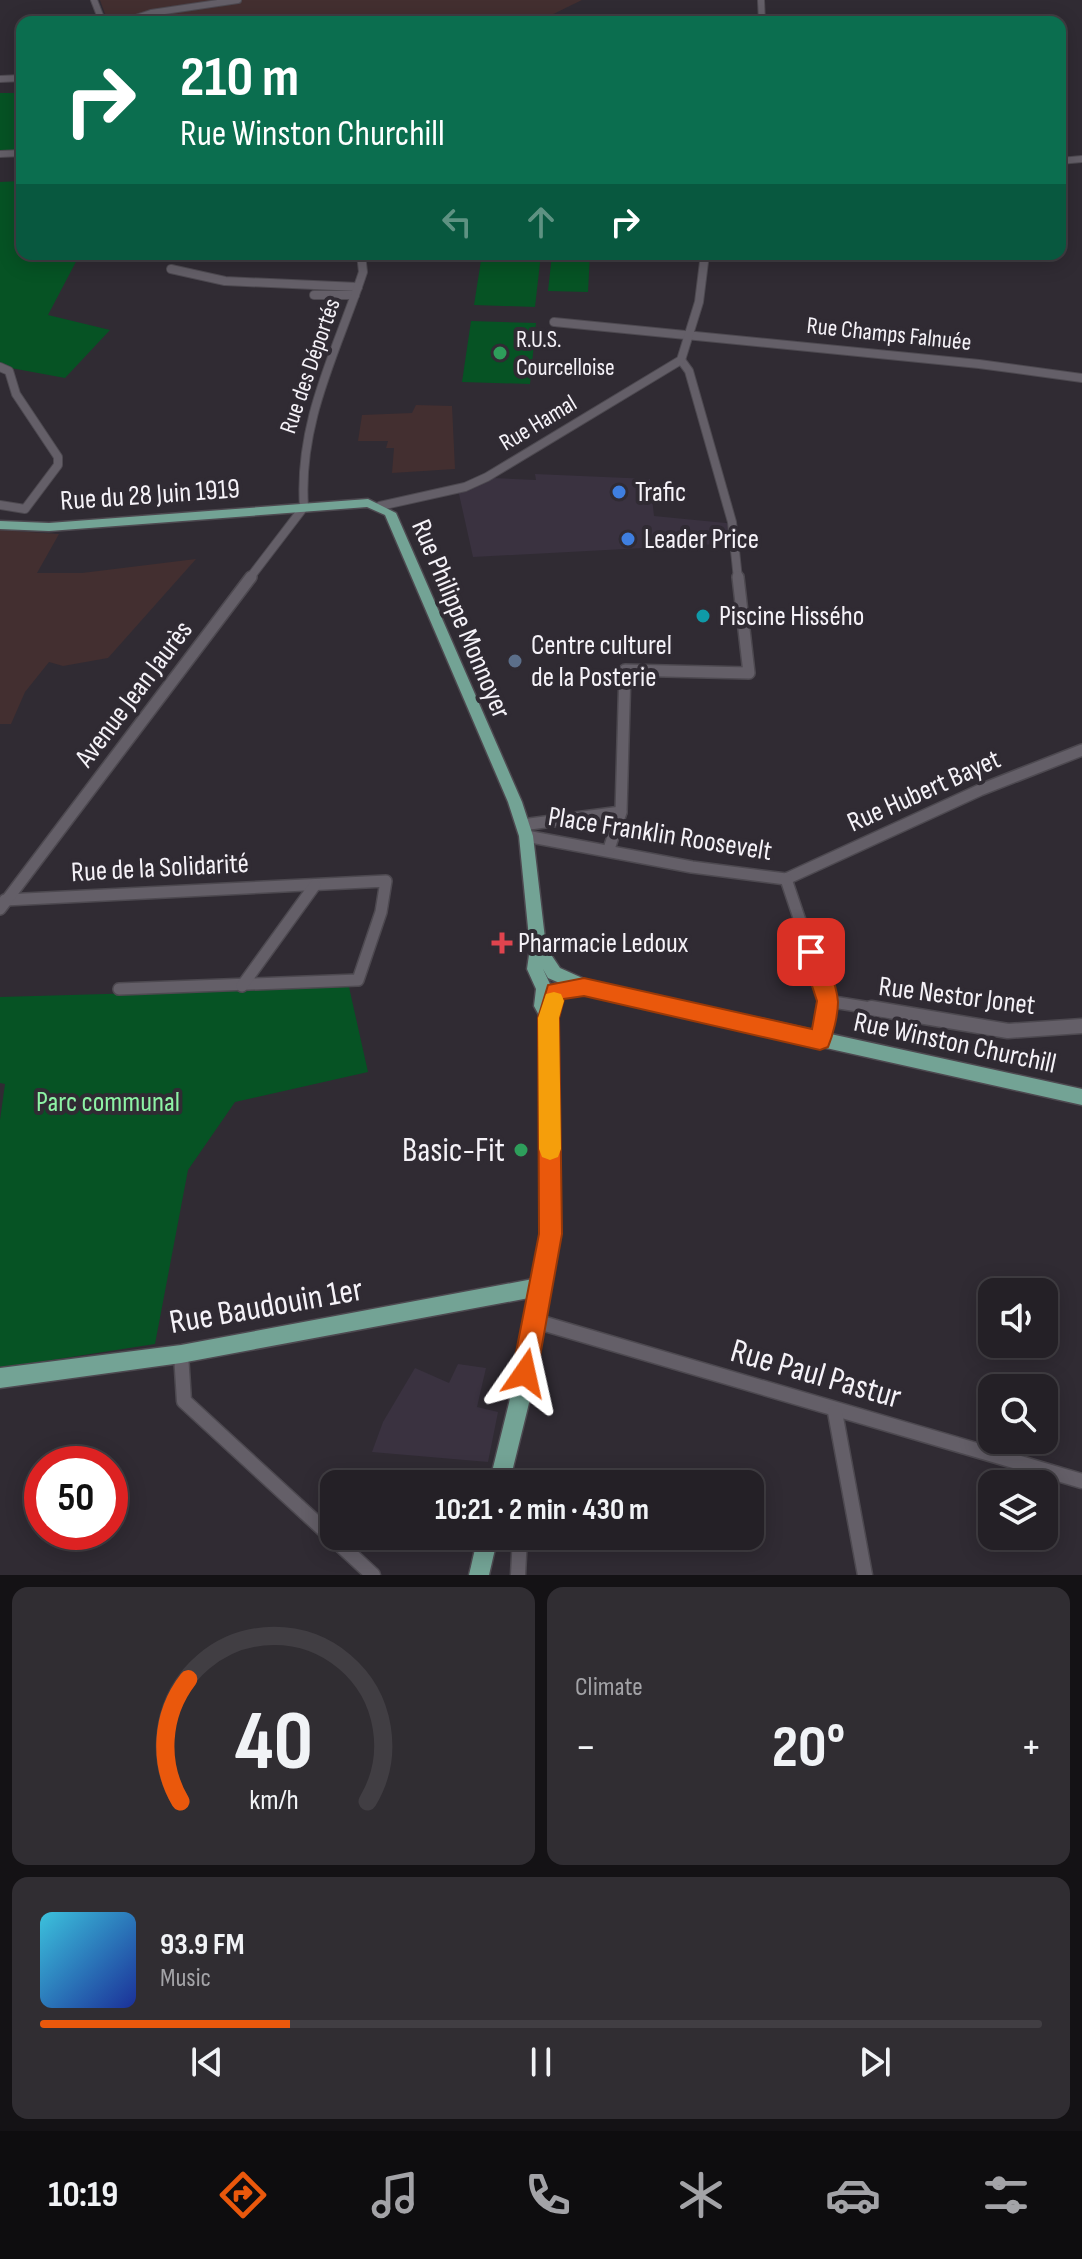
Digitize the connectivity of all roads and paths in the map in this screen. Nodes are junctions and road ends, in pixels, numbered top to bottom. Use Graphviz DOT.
graph roads {
  1 [pos="238,0"];
  2 [pos="142,16"];
  3 [pos="362,260"];
  4 [pos="704,260"];
  5 [pos="171,269"];
  6 [pos="357,291"];
  7 [pos="314,295"];
  8 [pos="554,322"];
  9 [pos="691,334"];
  10 [pos="681,360"];
  11 [pos="0,367"];
  12 [pos="1082,378"];
  13 [pos="0,505"];
  14 [pos="380,506"];
  15 [pos="304,507"];
  16 [pos="0,525"];
  17 [pos="1082,750"];
  18 [pos="621,812"];
  19 [pos="524,830"];
  20 [pos="609,849"];
  21 [pos="786,879"];
  22 [pos="315,885"];
  23 [pos="2,903"];
  24 [pos="552,984"];
  25 [pos="242,986"];
  26 [pos="119,989"];
  27 [pos="827,1001"];
  28 [pos="1082,1026"];
  29 [pos="820,1040"];
  30 [pos="1082,1097"];
  31 [pos="542,1286"];
  32 [pos="535,1321"];
  33 [pos="181,1354"];
  34 [pos="0,1378"];
  35 [pos="835,1412"];
  36 [pos="502,1470"];
  37 [pos="1082,1481"];
  38 [pos="485,1550"];
  39 [pos="519,1550"];
  40 [pos="373,1575"];
  41 [pos="479,1575"];
  42 [pos="518,1575"];
  43 [pos="865,1575"];
  1 -- 2 [label="street"];
  3 -- 6 [label="street, Rue des Déportés"];
  4 -- 9 [label="street"];
  5 -- 6 [label="street, Rue des Déportés"];
  6 -- 7 [label="street"];
  6 -- 15 [label="street, Rue des Déportés"];
  8 -- 9 [label="street"];
  9 -- 10 [label="street"];
  9 -- 12 [label="street, Rue Champs Falnuée"];
  10 -- 14 [label="street, Rue Hamal"];
  10 -- 18 [label="street"];
  11 -- 13 [label="street"];
  14 -- 15 [label="main road, Rue Philippe Monnoyer"];
  14 -- 19 [label="main road, Rue Philippe Monnoyer"];
  15 -- 16 [label="main road, Rue du 28 Juin 1919"];
  15 -- 23 [label="street, Avenue Jean Jaurès"];
  17 -- 21 [label="street, Rue Hubert Bayet"];
  18 -- 19 [label="street, Place Franklin Roosevelt"];
  18 -- 20 [label="street"];
  19 -- 20 [label="street, Place Franklin Roosevelt"];
  19 -- 24 [label="main road, Rue Philippe Monnoyer"];
  20 -- 21 [label="street, Place Franklin Roosevelt"];
  21 -- 27 [label="street"];
  22 -- 23 [label="street, Rue de la Solidarité"];
  22 -- 25 [label="street"];
  22 -- 25 [label="street, Rue de la Solidarité"];
  24 -- 29 [label="main road, Rue Winston Churchill"];
  24 -- 31 [label="main road, Rue Philippe Monnoyer"];
  25 -- 26 [label="street, Rue de la Solidarité"];
  27 -- 28 [label="street, Rue Nestor Jonet"];
  27 -- 29 [label="street"];
  29 -- 30 [label="main road, Rue Winston Churchill"];
  31 -- 32 [label="main road, Rue Philippe Monnoyer"];
  31 -- 33 [label="main road, Rue Baudouin 1er"];
  32 -- 35 [label="street, Rue Paul Pastur"];
  32 -- 36 [label="main road, Rue Philippe Monnoyer"];
  33 -- 34 [label="main road, Rue Baudouin 1er"];
  33 -- 40 [label="street"];
  35 -- 37 [label="street, Rue Paul Pastur"];
  35 -- 43 [label="street"];
  38 -- 41 [label="main road"];
  39 -- 42 [label="street"];
}
